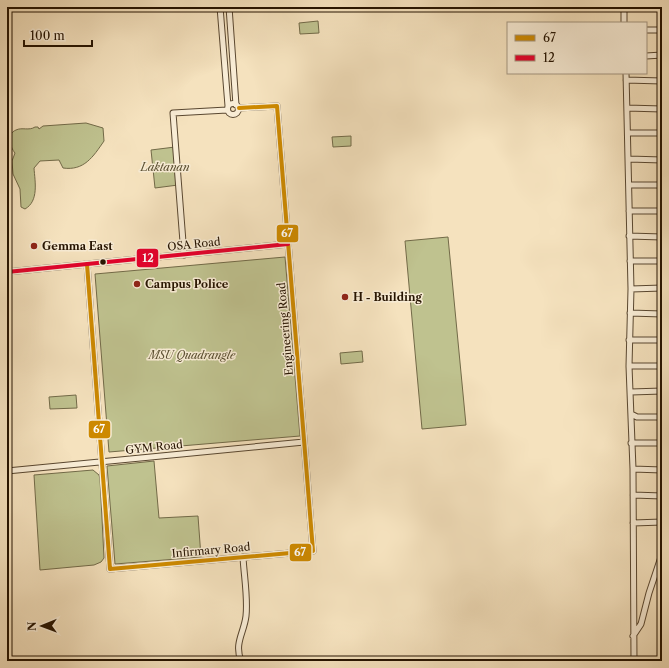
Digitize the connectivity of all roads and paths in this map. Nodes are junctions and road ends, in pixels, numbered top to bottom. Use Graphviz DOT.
graph roads {
  1 [pos="220,7"];
  2 [pos="229,7"];
  3 [pos="624,7"];
  4 [pos="624,22"];
  5 [pos="222,26"];
  6 [pos="231,26"];
  7 [pos="647,30"];
  8 [pos="662,30"];
  9 [pos="647,56"];
  10 [pos="662,56"];
  11 [pos="233,62"];
  12 [pos="224,64"];
  13 [pos="626,74"];
  14 [pos="626,80"];
  15 [pos="662,81"];
  16 [pos="238,106"];
  17 [pos="228,108"];
  18 [pos="627,108"];
  19 [pos="662,109"];
  20 [pos="628,133"];
  21 [pos="662,133"];
  22 [pos="629,159"];
  23 [pos="662,160"];
  24 [pos="629,185"];
  25 [pos="662,185"];
  26 [pos="662,210"];
  27 [pos="629,211"];
  28 [pos="629,236"];
  29 [pos="662,236"];
  30 [pos="288,244"];
  31 [pos="184,255"];
  32 [pos="630,261"];
  33 [pos="662,261"];
  34 [pos="87,264"];
  35 [pos="7,272"];
  36 [pos="662,288"];
  37 [pos="631,289"];
  38 [pos="630,313"];
  39 [pos="662,314"];
  40 [pos="629,340"];
  41 [pos="662,340"];
  42 [pos="629,366"];
  43 [pos="662,366"];
  44 [pos="662,391"];
  45 [pos="631,392"];
  46 [pos="631,414"];
  47 [pos="637,417"];
  48 [pos="662,417"];
  49 [pos="631,422"];
  50 [pos="304,442"];
  51 [pos="631,443"];
  52 [pos="662,443"];
  53 [pos="102,462"];
  54 [pos="633,469"];
  55 [pos="662,470"];
  56 [pos="7,471"];
  57 [pos="633,495"];
  58 [pos="662,496"];
  59 [pos="662,522"];
  60 [pos="633,523"];
  61 [pos="313,551"];
  62 [pos="662,554"];
  63 [pos="243,558"];
  64 [pos="633,636"];
  65 [pos="241,661"];
  66 [pos="634,661"];
  1 -- 5 [label="street"];
  2 -- 6 [label="street"];
  3 -- 4 [label="street"];
  5 -- 6 [label="street"];
  5 -- 12 [label="street"];
  6 -- 11 [label="street"];
  7 -- 8 [label="street"];
  9 -- 10 [label="street"];
  11 -- 12 [label="street"];
  11 -- 16 [label="street"];
  12 -- 17 [label="street"];
  13 -- 14 [label="street"];
  14 -- 15 [label="street"];
  14 -- 18 [label="street"];
  16 -- 17 [label="street"];
  16 -- 17 [label="street"];
  16 -- 30 [label="street, Engineering Road"];
  17 -- 31 [label="street"];
  18 -- 19 [label="street"];
  18 -- 20 [label="street"];
  20 -- 21 [label="street"];
  20 -- 22 [label="street"];
  22 -- 23 [label="street"];
  22 -- 24 [label="street"];
  24 -- 25 [label="street"];
  24 -- 27 [label="street"];
  26 -- 27 [label="street"];
  27 -- 28 [label="street"];
  28 -- 29 [label="street"];
  28 -- 32 [label="street"];
  30 -- 31 [label="street, OSA Road"];
  30 -- 50 [label="street, Engineering Road"];
  31 -- 34 [label="street, OSA Road"];
  32 -- 33 [label="street"];
  32 -- 37 [label="street"];
  34 -- 35 [label="street, OSA Road"];
  34 -- 53 [label="street"];
  36 -- 37 [label="street"];
  37 -- 38 [label="street"];
  38 -- 39 [label="street"];
  38 -- 40 [label="street"];
  40 -- 41 [label="street"];
  40 -- 42 [label="street"];
  42 -- 43 [label="street"];
  42 -- 45 [label="street"];
  44 -- 45 [label="street"];
  45 -- 46 [label="street"];
  46 -- 47 [label="street"];
  46 -- 49 [label="street"];
  47 -- 48 [label="street"];
  47 -- 49 [label="street"];
  49 -- 51 [label="street"];
  50 -- 53 [label="street, GYM Road"];
  50 -- 61 [label="street, Engineering Road"];
  51 -- 52 [label="street"];
  51 -- 54 [label="street"];
  53 -- 56 [label="street, GYM Road"];
  53 -- 63 [label="street, Infirmary Road"];
  54 -- 55 [label="street"];
  54 -- 57 [label="street"];
  57 -- 58 [label="street"];
  57 -- 60 [label="street"];
  59 -- 60 [label="street"];
  60 -- 64 [label="street"];
  61 -- 63 [label="street, Infirmary Road"];
  62 -- 64 [label="street"];
  63 -- 65 [label="street"];
  64 -- 66 [label="street"];
}
